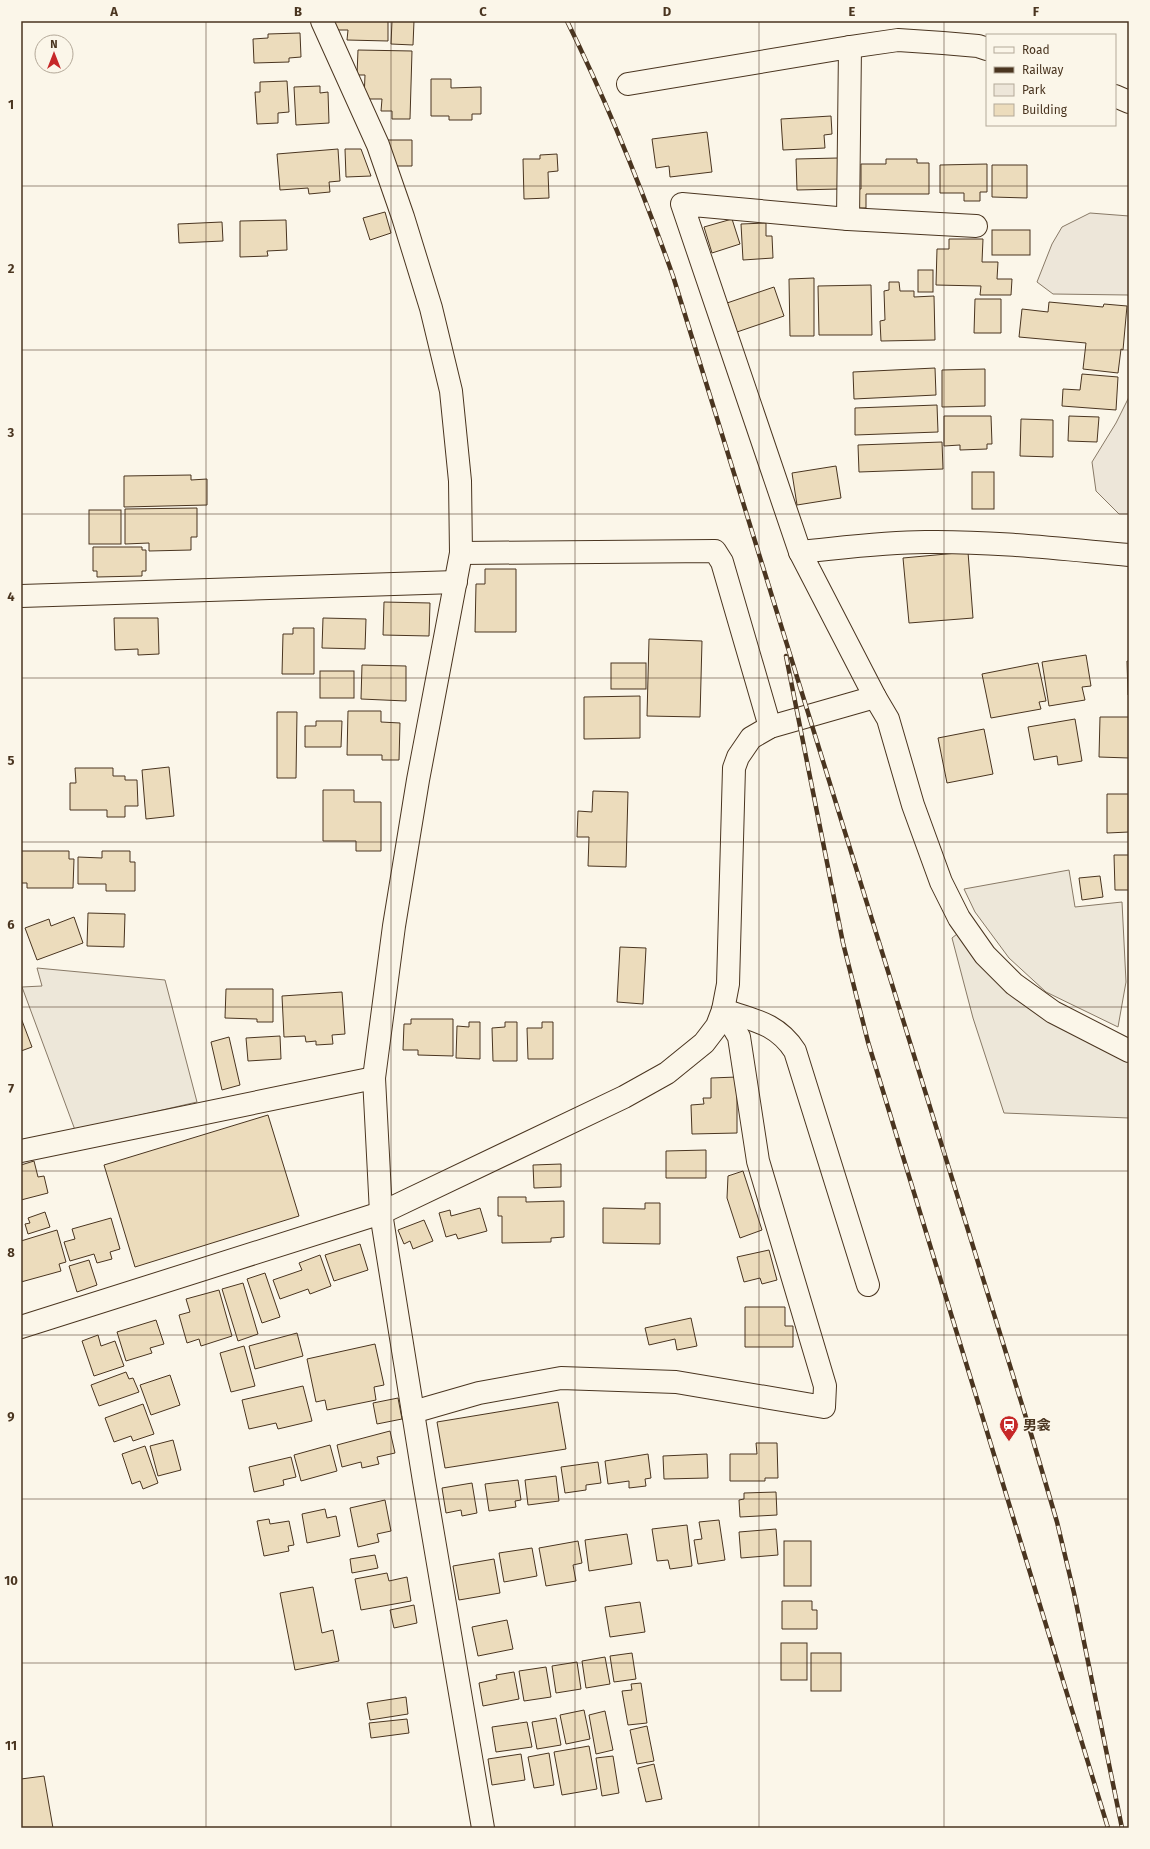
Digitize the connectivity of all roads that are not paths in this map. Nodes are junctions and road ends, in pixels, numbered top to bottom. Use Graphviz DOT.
graph roads {
  1 [pos="322,21"];
  2 [pos="850,47"];
  3 [pos="986,49"];
  4 [pos="628,84"];
  5 [pos="1116,96"];
  6 [pos="1129,102"];
  7 [pos="848,219"];
  8 [pos="976,226"];
  9 [pos="800,552"];
  10 [pos="461,553"];
  11 [pos="1129,555"];
  12 [pos="456,582"];
  13 [pos="21,596"];
  14 [pos="875,697"];
  15 [pos="770,727"];
  16 [pos="723,1010"];
  17 [pos="1129,1051"];
  18 [pos="374,1078"];
  19 [pos="21,1151"];
  20 [pos="381,1213"];
  21 [pos="868,1285"];
  22 [pos="21,1327"];
  23 [pos="413,1412"];
  24 [pos="483,1828"];
  1 -- 10 [label="street"];
  2 -- 3 [label="street"];
  2 -- 4 [label="street"];
  2 -- 7 [label="street"];
  5 -- 6 [label="street"];
  7 -- 8 [label="street"];
  7 -- 9 [label="street"];
  9 -- 11 [label="street"];
  9 -- 14 [label="street"];
  10 -- 12 [label="street"];
  10 -- 15 [label="street"];
  12 -- 13 [label="street"];
  12 -- 18 [label="street"];
  14 -- 15 [label="street"];
  14 -- 17 [label="street"];
  15 -- 16 [label="street"];
  16 -- 20 [label="street"];
  16 -- 21 [label="street"];
  16 -- 23 [label="street"];
  18 -- 19 [label="street"];
  18 -- 20 [label="street"];
  20 -- 22 [label="street"];
  20 -- 23 [label="street"];
  23 -- 24 [label="street"];
}
